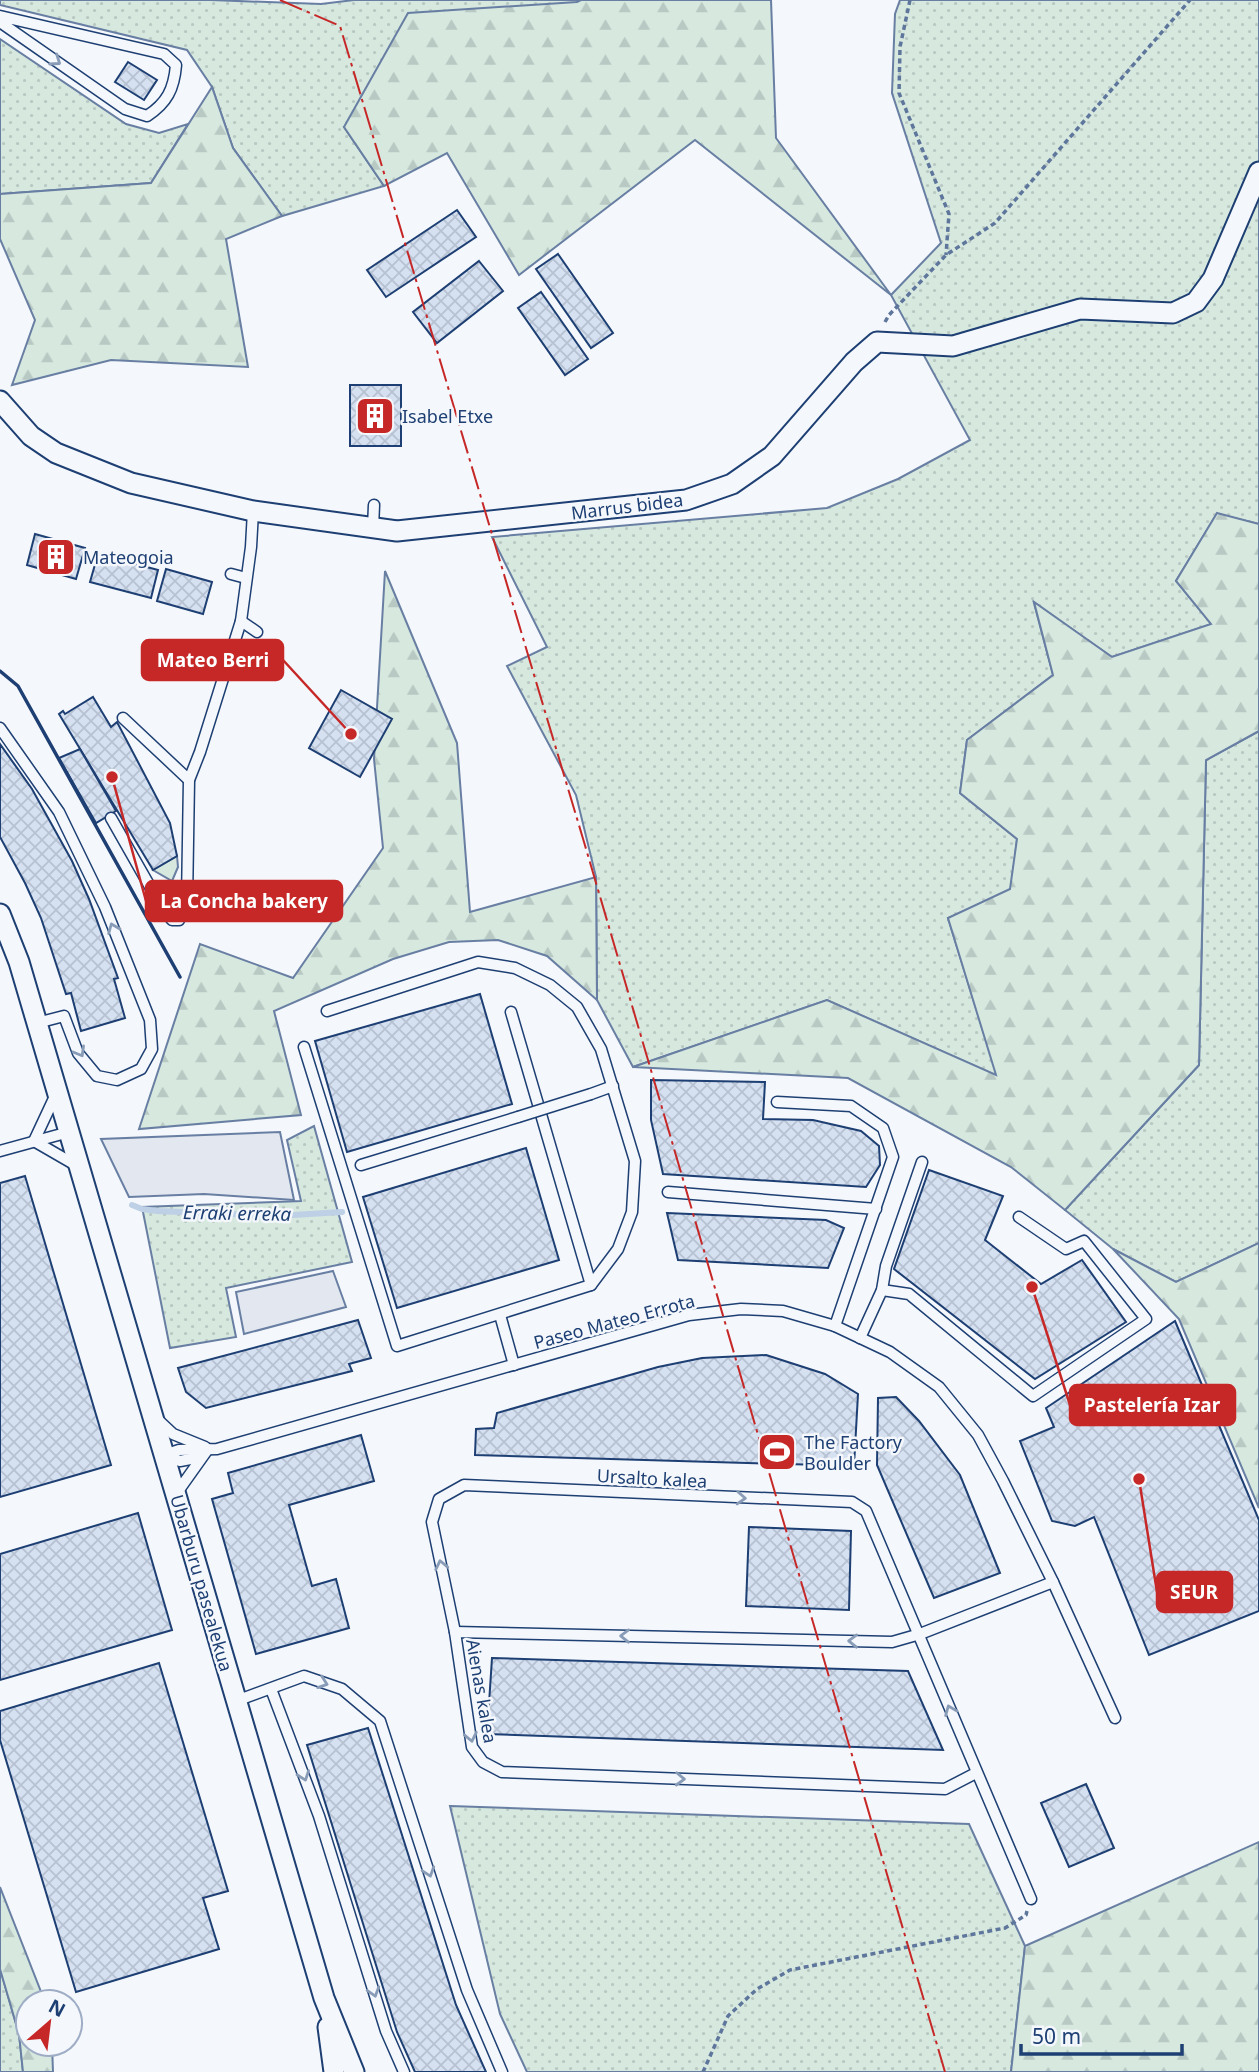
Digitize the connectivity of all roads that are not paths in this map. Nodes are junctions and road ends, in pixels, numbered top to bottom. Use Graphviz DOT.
graph roads {
  1 [pos="0,16"];
  2 [pos="0,22"];
  3 [pos="1259,172"];
  4 [pos="0,401"];
  5 [pos="374,505"];
  6 [pos="253,511"];
  7 [pos="373,528"];
  8 [pos="232,574"];
  9 [pos="246,578"];
  10 [pos="241,621"];
  11 [pos="257,632"];
  12 [pos="123,718"];
  13 [pos="0,728"];
  14 [pos="188,779"];
  15 [pos="111,818"];
  16 [pos="0,914"];
  17 [pos="327,1011"];
  18 [pos="512,1012"];
  19 [pos="37,1023"];
  20 [pos="304,1046"];
  21 [pos="613,1086"];
  22 [pos="57,1092"];
  23 [pos="777,1102"];
  24 [pos="69,1132"];
  25 [pos="34,1141"];
  26 [pos="0,1151"];
  27 [pos="922,1162"];
  28 [pos="361,1165"];
  29 [pos="79,1168"];
  30 [pos="668,1192"];
  31 [pos="876,1209"];
  32 [pos="1019,1217"];
  33 [pos="591,1285"];
  34 [pos="882,1290"];
  35 [pos="500,1315"];
  36 [pos="835,1326"];
  37 [pos="860,1338"];
  38 [pos="514,1365"];
  39 [pos="152,1414"];
  40 [pos="205,1453"];
  41 [pos="164,1455"];
  42 [pos="176,1495"];
  43 [pos="1053,1582"];
  44 [pos="455,1632"];
  45 [pos="920,1634"];
  46 [pos="271,1689"];
  47 [pos="236,1701"];
  48 [pos="1115,1717"];
  49 [pos="976,1773"];
  50 [pos="1031,1899"];
  51 [pos="324,1998"];
  52 [pos="334,2072"];
  53 [pos="354,2072"];
  54 [pos="404,2072"];
  55 [pos="502,2072"];
  2 -- 1 [label="lane, one-way"];
  3 -- 7 [label="street, Marrus bidea"];
  4 -- 6 [label="street, Marrus bidea"];
  5 -- 7 [label="lane"];
  6 -- 7 [label="street, Marrus bidea"];
  6 -- 9 [label="lane"];
  8 -- 9 [label="lane"];
  9 -- 10 [label="lane"];
  10 -- 11 [label="lane"];
  10 -- 14 [label="lane"];
  12 -- 14 [label="lane"];
  19 -- 13 [label="lane, one-way"];
  14 -- 15 [label="lane"];
  16 -- 19 [label="street, Ubarburu pasealekua"];
  17 -- 21 [label="lane"];
  18 -- 33 [label="lane"];
  19 -- 22 [label="street, Ubarburu pasealekua"];
  20 -- 35 [label="lane"];
  21 -- 28 [label="lane, bridge"];
  21 -- 33 [label="lane"];
  22 -- 24 [label="street, Ubarburu pasealekua"];
  22 -- 25 [label="lane"];
  23 -- 31 [label="lane"];
  24 -- 25 [label="lane"];
  24 -- 29 [label="street, Ubarburu pasealekua"];
  25 -- 26 [label="lane"];
  25 -- 29 [label="lane"];
  27 -- 34 [label="lane"];
  29 -- 39 [label="street, Ubarburu pasealekua"];
  30 -- 31 [label="lane"];
  31 -- 36 [label="lane"];
  32 -- 34 [label="lane"];
  33 -- 35 [label="lane"];
  34 -- 37 [label="lane"];
  35 -- 38 [label="lane"];
  36 -- 37 [label="lane, Paseo Mateo Errota"];
  36 -- 38 [label="lane, Paseo Mateo Errota"];
  37 -- 43 [label="lane, Paseo Mateo Errota"];
  38 -- 40 [label="lane, Paseo Mateo Errota"];
  39 -- 40 [label="lane"];
  39 -- 41 [label="street, Ubarburu pasealekua"];
  40 -- 41 [label="lane, Paseo Mateo Errota"];
  40 -- 42 [label="lane"];
  41 -- 42 [label="street, Ubarburu pasealekua"];
  42 -- 47 [label="street, Ubarburu pasealekua"];
  43 -- 45 [label="lane"];
  43 -- 48 [label="lane, Paseo Mateo Errota"];
  45 -- 44 [label="lane, Aienas kalea, one-way"];
  44 -- 45 [label="lane, Ursalto kalea, one-way"];
  44 -- 49 [label="lane, Aienas kalea, one-way"];
  49 -- 45 [label="lane, Ursalto kalea, one-way"];
  46 -- 47 [label="lane"];
  46 -- 54 [label="lane, one-way"];
  46 -- 55 [label="lane, one-way"];
  47 -- 51 [label="street, Ubarburu pasealekua"];
  49 -- 50 [label="lane, Ursalto kalea"];
  51 -- 52 [label="street, Ubarburu pasealekua"];
  51 -- 53 [label="street, Ubarburu pasealekua"];
}
